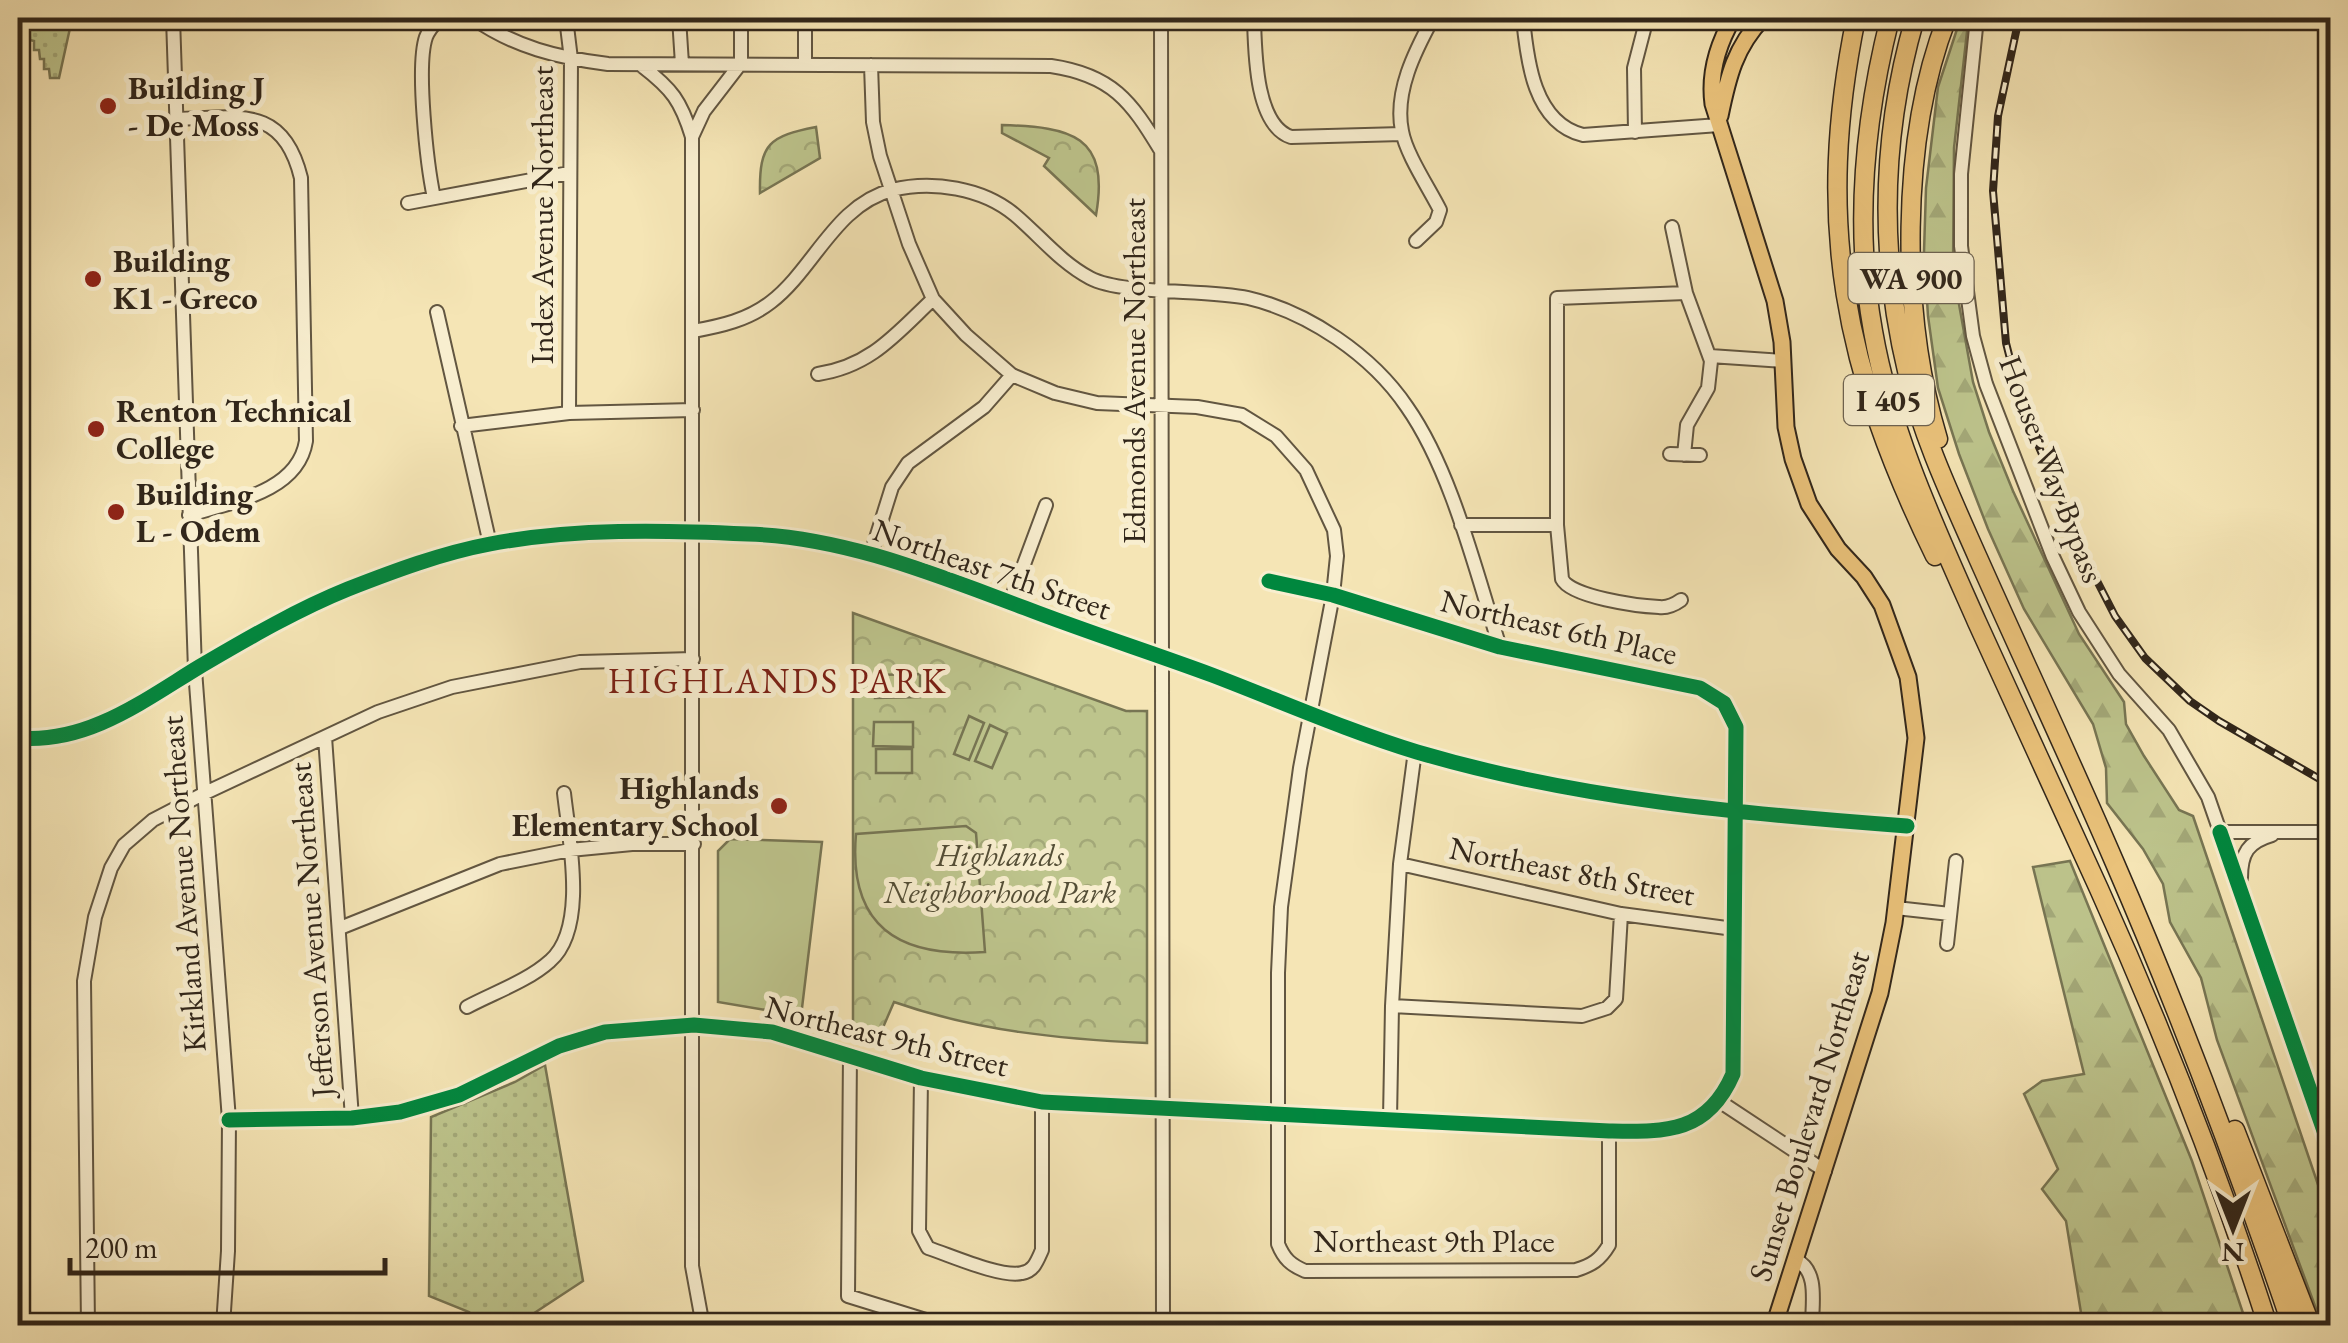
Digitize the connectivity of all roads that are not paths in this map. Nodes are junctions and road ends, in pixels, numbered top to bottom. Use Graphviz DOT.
graph roads {
  1 [pos="174,18"];
  2 [pos="440,18"];
  3 [pos="473,18"];
  4 [pos="566,18"];
  5 [pos="680,18"];
  6 [pos="741,18"];
  7 [pos="806,18"];
  8 [pos="1161,18"];
  9 [pos="1254,18"];
  10 [pos="1433,18"];
  11 [pos="1523,18"];
  12 [pos="1646,18"];
  13 [pos="1733,18"];
  14 [pos="1763,18"];
  15 [pos="1844,18"];
  16 [pos="1856,18"];
  17 [pos="1890,18"];
  18 [pos="1915,18"];
  19 [pos="1947,18"];
  20 [pos="1977,18"];
  21 [pos="1849,51"];
  22 [pos="571,60"];
  23 [pos="741,63"];
  24 [pos="682,64"];
  25 [pos="804,64"];
  26 [pos="871,65"];
  27 [pos="642,66"];
  28 [pos="177,119"];
  29 [pos="1718,125"];
  30 [pos="1635,132"];
  31 [pos="1402,134"];
  32 [pos="692,137"];
  33 [pos="1162,153"];
  34 [pos="569,173"];
  35 [pos="892,190"];
  36 [pos="434,198"];
  37 [pos="408,203"];
  38 [pos="1672,227"];
  39 [pos="1416,240"];
  40 [pos="1163,289"];
  41 [pos="1686,292"];
  42 [pos="933,299"];
  43 [pos="436,312"];
  44 [pos="694,330"];
  45 [pos="1710,356"];
  46 [pos="1783,361"];
  47 [pos="818,374"];
  48 [pos="1012,374"];
  49 [pos="1162,406"];
  50 [pos="693,410"];
  51 [pos="569,413"];
  52 [pos="460,426"];
  53 [pos="1700,456"];
  54 [pos="1046,505"];
  55 [pos="189,516"];
  56 [pos="1460,525"];
  57 [pos="1558,525"];
  58 [pos="693,533"];
  59 [pos="1968,534"];
  60 [pos="490,544"];
  61 [pos="870,554"];
  62 [pos="1269,581"];
  63 [pos="1333,595"];
  64 [pos="1681,600"];
  65 [pos="1010,602"];
  66 [pos="1500,647"];
  67 [pos="1159,655"];
  68 [pos="693,659"];
  69 [pos="194,670"];
  70 [pos="1309,712"];
  71 [pos="18,738"];
  72 [pos="326,738"];
  73 [pos="1415,751"];
  74 [pos="2038,757"];
  75 [pos="203,794"];
  76 [pos="564,794"];
  77 [pos="1733,812"];
  78 [pos="1907,826"];
  79 [pos="2220,832"];
  80 [pos="2286,832"];
  81 [pos="2330,832"];
  82 [pos="694,844"];
  83 [pos="570,850"];
  84 [pos="1956,861"];
  85 [pos="1400,864"];
  86 [pos="2241,890"];
  87 [pos="1896,908"];
  88 [pos="1621,914"];
  89 [pos="1950,914"];
  90 [pos="340,928"];
  91 [pos="1734,929"];
  92 [pos="1947,944"];
  93 [pos="467,1006"];
  94 [pos="1392,1006"];
  95 [pos="694,1025"];
  96 [pos="2184,1027"];
  97 [pos="850,1054"];
  98 [pos="921,1078"];
  99 [pos="1719,1101"];
  100 [pos="1042,1102"];
  101 [pos="1164,1106"];
  102 [pos="1280,1113"];
  103 [pos="352,1118"];
  104 [pos="1390,1119"];
  105 [pos="229,1120"];
  106 [pos="1608,1131"];
  107 [pos="2330,1148"];
  108 [pos="1824,1172"];
  109 [pos="1796,1260"];
  110 [pos="88,1326"];
  111 [pos="223,1326"];
  112 [pos="703,1326"];
  113 [pos="945,1326"];
  114 [pos="1162,1326"];
  115 [pos="1774,1326"];
  116 [pos="1812,1326"];
  117 [pos="2268,1326"];
  118 [pos="2292,1326"];
  119 [pos="2311,1326"];
  1 -- 28 [label="street, Kirkland Avenue Northeast"];
  2 -- 36 [label="street"];
  3 -- 22 [label="street"];
  4 -- 22 [label="street, Index Avenue Northeast"];
  5 -- 24 [label="street"];
  6 -- 23 [label="street"];
  7 -- 25 [label="street"];
  8 -- 33 [label="street, Edmonds Avenue Northeast"];
  9 -- 31 [label="street"];
  10 -- 31 [label="street"];
  11 -- 30 [label="street"];
  12 -- 30 [label="street"];
  13 -- 29 [label="main road"];
  14 -- 29 [label="main road, Sunset Boulevard Northeast"];
  15 -- 21 [label="highway"];
  16 -- 21 [label="highway, WA 900"];
  17 -- 74 [label="highway, I 405"];
  18 -- 59 [label="highway, I 405"];
  19 -- 59 [label="highway, WA 900"];
  20 -- 79 [label="street, Houser Way Bypass"];
  21 -- 74 [label="highway, WA 900"];
  22 -- 27 [label="street"];
  22 -- 34 [label="street, Index Avenue Northeast"];
  23 -- 24 [label="street"];
  23 -- 25 [label="street"];
  23 -- 32 [label="street"];
  24 -- 27 [label="street"];
  25 -- 26 [label="street"];
  26 -- 33 [label="street"];
  26 -- 35 [label="street, Northeast 9th Place"];
  27 -- 32 [label="street"];
  28 -- 55 [label="street, Kirkland Avenue Northeast"];
  28 -- 55 [label="street"];
  29 -- 30 [label="street"];
  29 -- 46 [label="main road, Sunset Boulevard Northeast"];
  31 -- 39 [label="street"];
  32 -- 44 [label="street"];
  33 -- 40 [label="street, Edmonds Avenue Northeast"];
  34 -- 36 [label="street"];
  34 -- 51 [label="street, Index Avenue Northeast"];
  35 -- 40 [label="street"];
  35 -- 42 [label="street, Northeast 9th Place"];
  35 -- 44 [label="street"];
  36 -- 37 [label="street"];
  38 -- 41 [label="street"];
  40 -- 49 [label="street, Edmonds Avenue Northeast"];
  40 -- 56 [label="street"];
  41 -- 45 [label="street"];
  41 -- 57 [label="street"];
  42 -- 47 [label="street"];
  42 -- 48 [label="street, Northeast 9th Place"];
  43 -- 52 [label="street"];
  44 -- 50 [label="street"];
  45 -- 46 [label="street"];
  45 -- 53 [label="street"];
  46 -- 78 [label="main road, Sunset Boulevard Northeast"];
  48 -- 49 [label="street, Northeast 9th Place"];
  48 -- 61 [label="street"];
  49 -- 63 [label="street, Northeast 9th Place"];
  49 -- 67 [label="street, Edmonds Avenue Northeast"];
  50 -- 51 [label="street"];
  50 -- 58 [label="street"];
  51 -- 52 [label="street"];
  52 -- 60 [label="street"];
  54 -- 65 [label="street"];
  55 -- 69 [label="street, Kirkland Avenue Northeast"];
  56 -- 57 [label="street"];
  56 -- 66 [label="street"];
  57 -- 64 [label="street"];
  58 -- 60 [label="street, Northeast 7th Street"];
  58 -- 61 [label="street, Northeast 7th Street"];
  58 -- 68 [label="street"];
  59 -- 96 [label="highway, I 405"];
  60 -- 69 [label="street, Northeast 7th Street"];
  61 -- 65 [label="street, Northeast 7th Street"];
  62 -- 63 [label="street, Northeast 6th Place"];
  63 -- 66 [label="street, Northeast 6th Place"];
  63 -- 70 [label="street, Northeast 9th Place"];
  65 -- 67 [label="street, Northeast 7th Street"];
  66 -- 77 [label="street, Northeast 6th Place"];
  67 -- 70 [label="street, Northeast 7th Street"];
  67 -- 101 [label="street, Edmonds Avenue Northeast"];
  68 -- 72 [label="street"];
  68 -- 82 [label="street"];
  69 -- 71 [label="street, Northeast 7th Street"];
  69 -- 75 [label="street, Kirkland Avenue Northeast"];
  70 -- 73 [label="street, Northeast 7th Street"];
  70 -- 102 [label="street, Northeast 9th Place"];
  72 -- 75 [label="street"];
  72 -- 90 [label="street, Jefferson Avenue Northeast"];
  73 -- 77 [label="street, Northeast 7th Street"];
  73 -- 85 [label="street"];
  74 -- 117 [label="highway, I 405"];
  75 -- 105 [label="street, Kirkland Avenue Northeast"];
  75 -- 110 [label="street"];
  76 -- 83 [label="street"];
  77 -- 78 [label="street, Northeast 7th Street"];
  77 -- 91 [label="street, Northeast 6th Place"];
  78 -- 87 [label="main road, Sunset Boulevard Northeast"];
  79 -- 80 [label="street"];
  79 -- 86 [label="street, Houser Way Bypass"];
  80 -- 81 [label="street"];
  80 -- 86 [label="street"];
  82 -- 83 [label="street"];
  82 -- 95 [label="street"];
  83 -- 90 [label="street"];
  83 -- 93 [label="street"];
  84 -- 89 [label="street"];
  85 -- 88 [label="street, Northeast 8th Street"];
  85 -- 94 [label="street"];
  86 -- 107 [label="street, Houser Way Bypass"];
  87 -- 89 [label="street"];
  87 -- 108 [label="main road, Sunset Boulevard Northeast"];
  88 -- 91 [label="street, Northeast 8th Street"];
  88 -- 94 [label="street"];
  89 -- 92 [label="street"];
  90 -- 103 [label="street, Jefferson Avenue Northeast"];
  91 -- 99 [label="street, Northeast 6th Place"];
  94 -- 104 [label="street"];
  95 -- 97 [label="street, Northeast 9th Street"];
  95 -- 103 [label="street, Northeast 9th Street"];
  95 -- 112 [label="street"];
  96 -- 118 [label="highway, I 405"];
  96 -- 119 [label="highway"];
  97 -- 98 [label="street, Northeast 9th Street"];
  97 -- 113 [label="street"];
  98 -- 100 [label="street, Northeast 9th Street"];
  98 -- 100 [label="street"];
  99 -- 106 [label="street, Northeast 9th Street"];
  99 -- 108 [label="street"];
  100 -- 101 [label="street, Northeast 9th Street"];
  101 -- 102 [label="street, Northeast 9th Street"];
  101 -- 114 [label="street, Edmonds Avenue Northeast"];
  102 -- 104 [label="street, Northeast 9th Street"];
  102 -- 106 [label="street, Northeast 9th Place"];
  103 -- 105 [label="street, Northeast 9th Street"];
  104 -- 106 [label="street, Northeast 9th Street"];
  105 -- 111 [label="street, Kirkland Avenue Northeast"];
  108 -- 109 [label="main road, Sunset Boulevard Northeast"];
  109 -- 115 [label="main road, Sunset Boulevard Northeast"];
  109 -- 116 [label="street"];
}
